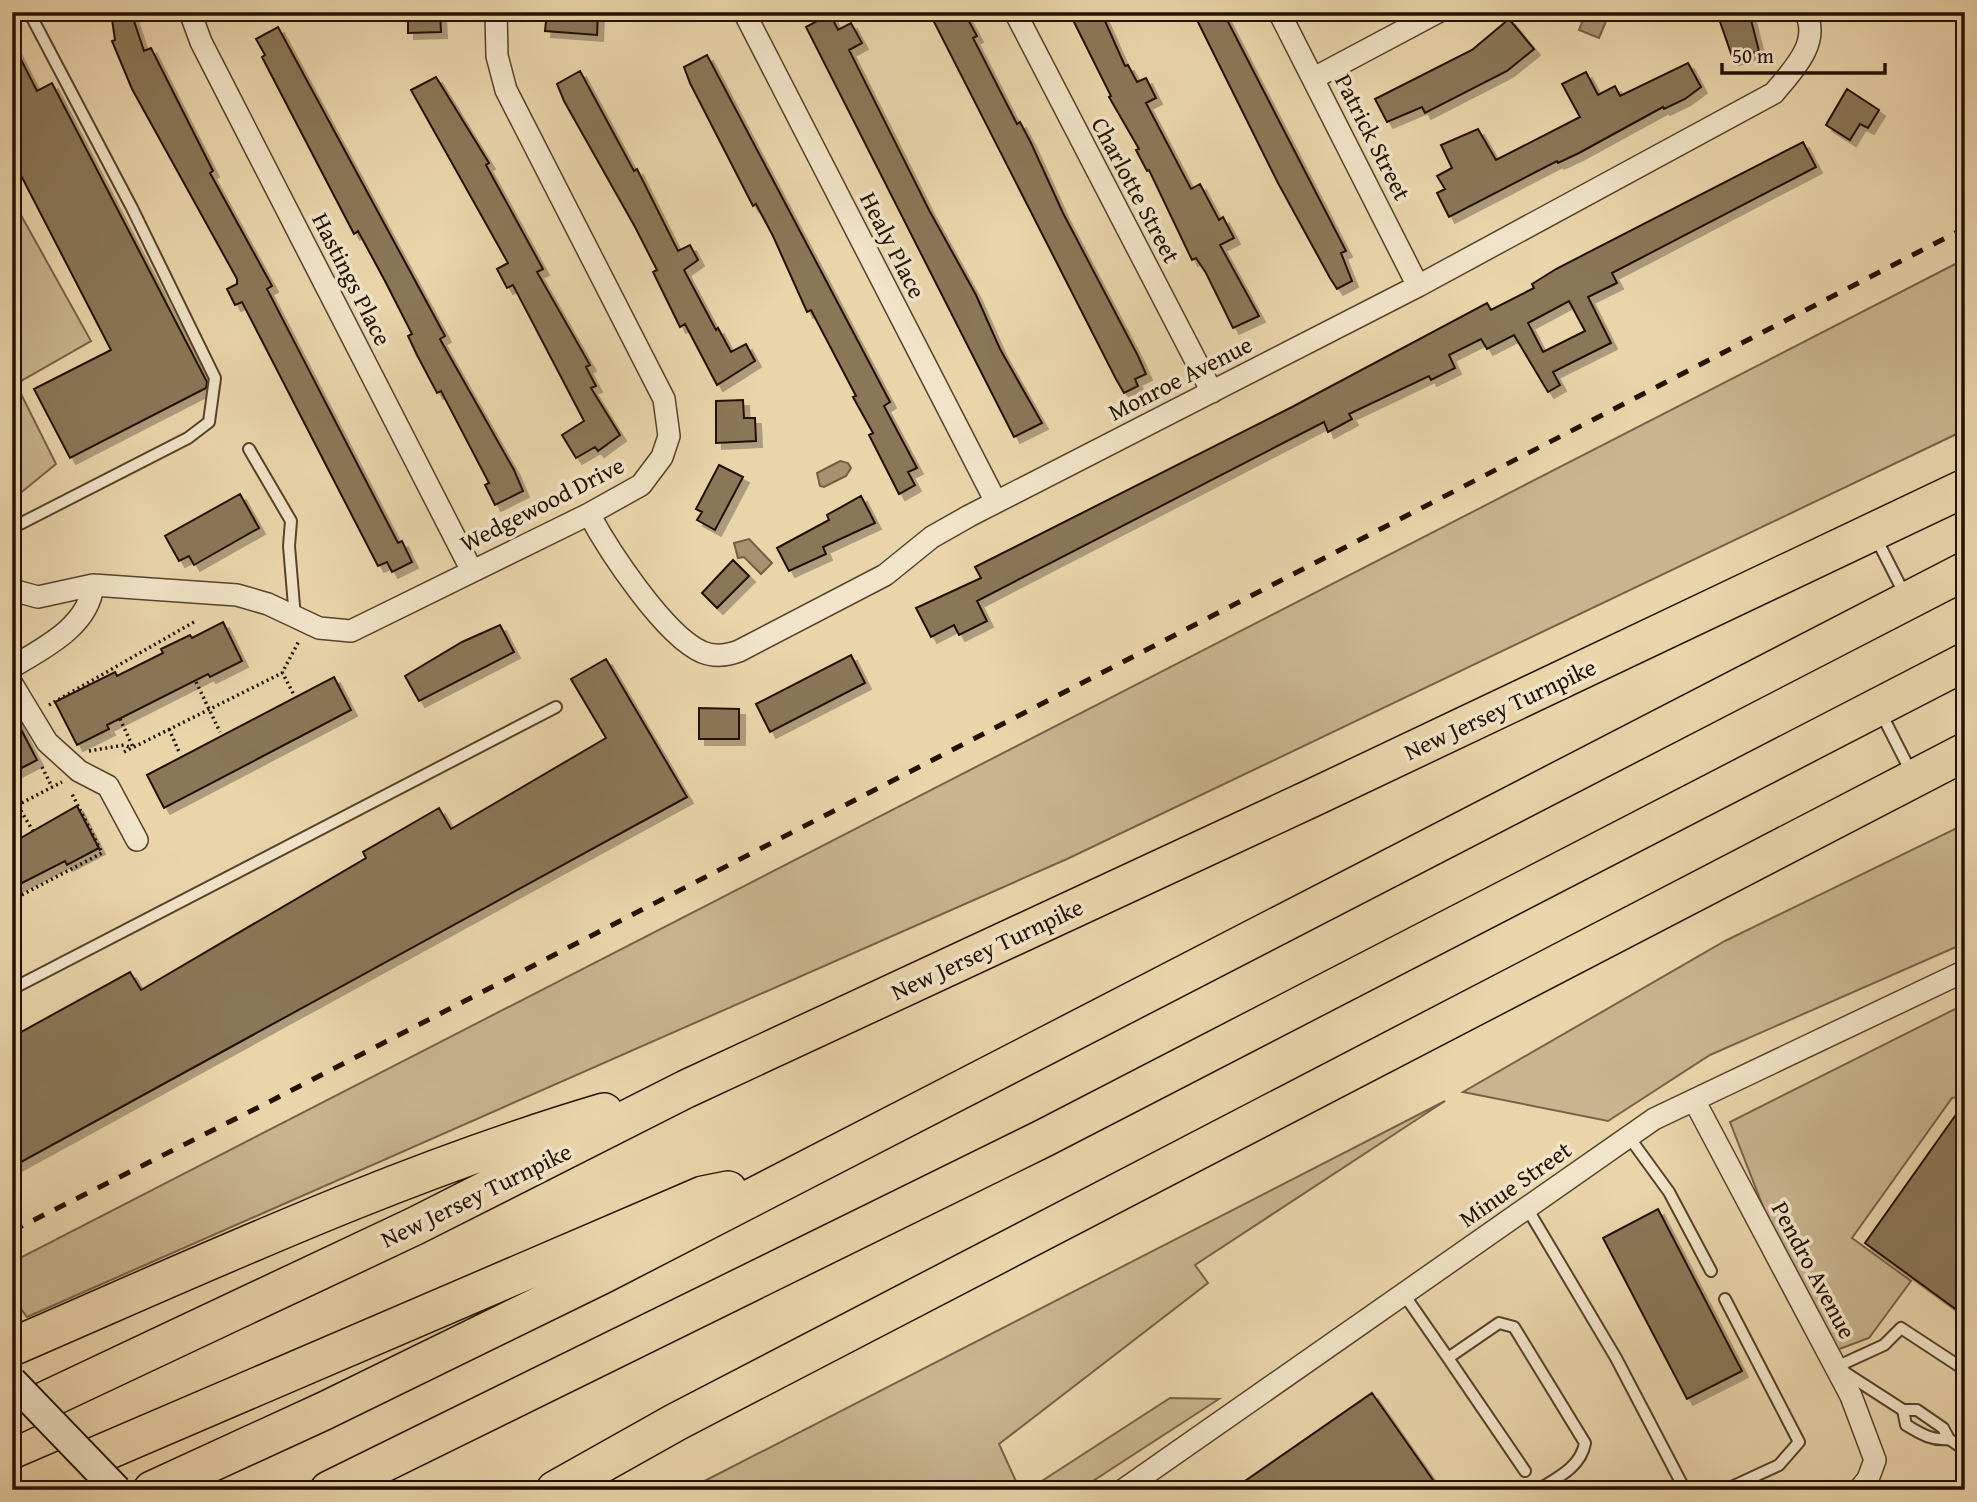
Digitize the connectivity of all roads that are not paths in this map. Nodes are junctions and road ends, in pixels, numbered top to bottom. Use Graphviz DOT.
graph roads {
  1 [pos="29,12"];
  2 [pos="190,12"];
  3 [pos="496,12"];
  4 [pos="744,12"];
  5 [pos="1015,12"];
  6 [pos="1279,12"];
  7 [pos="1438,12"];
  8 [pos="1807,20"];
  9 [pos="1314,78"];
  10 [pos="1418,286"];
  11 [pos="1212,392"];
  12 [pos="249,449"];
  13 [pos="1965,488"];
  14 [pos="996,502"];
  15 [pos="589,514"];
  16 [pos="12,528"];
  17 [pos="1873,532"];
  18 [pos="471,569"];
  19 [pos="1965,571"];
  20 [pos="93,585"];
  21 [pos="12,590"];
  22 [pos="1907,600"];
  23 [pos="302,621"];
  24 [pos="1965,662"];
  25 [pos="12,667"];
  26 [pos="12,684"];
  27 [pos="556,707"];
  28 [pos="1878,708"];
  29 [pos="1965,752"];
  30 [pos="1915,778"];
  31 [pos="137,840"];
  32 [pos="1965,971"];
  33 [pos="12,989"];
  34 [pos="686,1089"];
  35 [pos="1694,1100"];
  36 [pos="1629,1137"];
  37 [pos="794,1174"];
  38 [pos="1527,1208"];
  39 [pos="1711,1271"];
  40 [pos="1403,1293"];
  41 [pos="1725,1299"];
  42 [pos="12,1347"];
  43 [pos="1448,1358"];
  44 [pos="1836,1367"];
  45 [pos="1965,1370"];
  46 [pos="12,1381"];
  47 [pos="1903,1410"];
  48 [pos="12,1416"];
  49 [pos="1949,1439"];
  50 [pos="1965,1450"];
  51 [pos="1525,1471"];
  52 [pos="16,1490"];
  53 [pos="117,1490"];
  54 [pos="152,1490"];
  55 [pos="329,1490"];
  56 [pos="555,1490"];
  57 [pos="1123,1490"];
  58 [pos="1538,1490"];
  59 [pos="1685,1490"];
  60 [pos="1725,1490"];
  61 [pos="1859,1490"];
  1 -- 16 [label="lane"];
  2 -- 18 [label="street, Hastings Place"];
  3 -- 15 [label="street, Wedgewood Drive"];
  4 -- 14 [label="street, Healy Place"];
  5 -- 11 [label="street, Charlotte Street"];
  6 -- 9 [label="street, Patrick Street"];
  7 -- 9 [label="street"];
  8 -- 10 [label="street, Monroe Avenue"];
  9 -- 10 [label="street, Patrick Street"];
  10 -- 11 [label="street, Monroe Avenue"];
  11 -- 14 [label="street, Monroe Avenue"];
  12 -- 23 [label="lane"];
  13 -- 17 [label="highway, New Jersey Turnpike"];
  14 -- 15 [label="street, Monroe Avenue"];
  15 -- 18 [label="street, Wedgewood Drive"];
  17 -- 22 [label="lane"];
  17 -- 34 [label="highway, New Jersey Turnpike"];
  18 -- 23 [label="street, Wedgewood Drive"];
  19 -- 22 [label="highway"];
  20 -- 21 [label="street, Wedgewood Drive"];
  20 -- 23 [label="street, Wedgewood Drive"];
  20 -- 25 [label="street"];
  22 -- 37 [label="highway"];
  24 -- 28 [label="highway"];
  26 -- 31 [label="street"];
  27 -- 33 [label="lane"];
  28 -- 30 [label="lane"];
  28 -- 55 [label="highway"];
  29 -- 30 [label="highway"];
  30 -- 56 [label="highway"];
  32 -- 35 [label="street, Minue Street"];
  34 -- 42 [label="highway"];
  34 -- 48 [label="highway, New Jersey Turnpike"];
  35 -- 36 [label="street, Minue Street"];
  35 -- 44 [label="street, Pendro Avenue"];
  36 -- 38 [label="street, Minue Street"];
  36 -- 39 [label="lane"];
  37 -- 52 [label="highway"];
  37 -- 54 [label="highway"];
  38 -- 40 [label="street, Minue Street"];
  38 -- 59 [label="lane"];
  40 -- 43 [label="lane"];
  40 -- 57 [label="street, Minue Street"];
  41 -- 60 [label="lane"];
  43 -- 51 [label="lane"];
  43 -- 58 [label="lane"];
  44 -- 45 [label="lane"];
  44 -- 47 [label="lane"];
  44 -- 61 [label="street, Pendro Avenue"];
  46 -- 53 [label="main road, bridge"];
  47 -- 49 [label="lane"];
  47 -- 49 [label="lane"];
  49 -- 50 [label="lane"];
}
